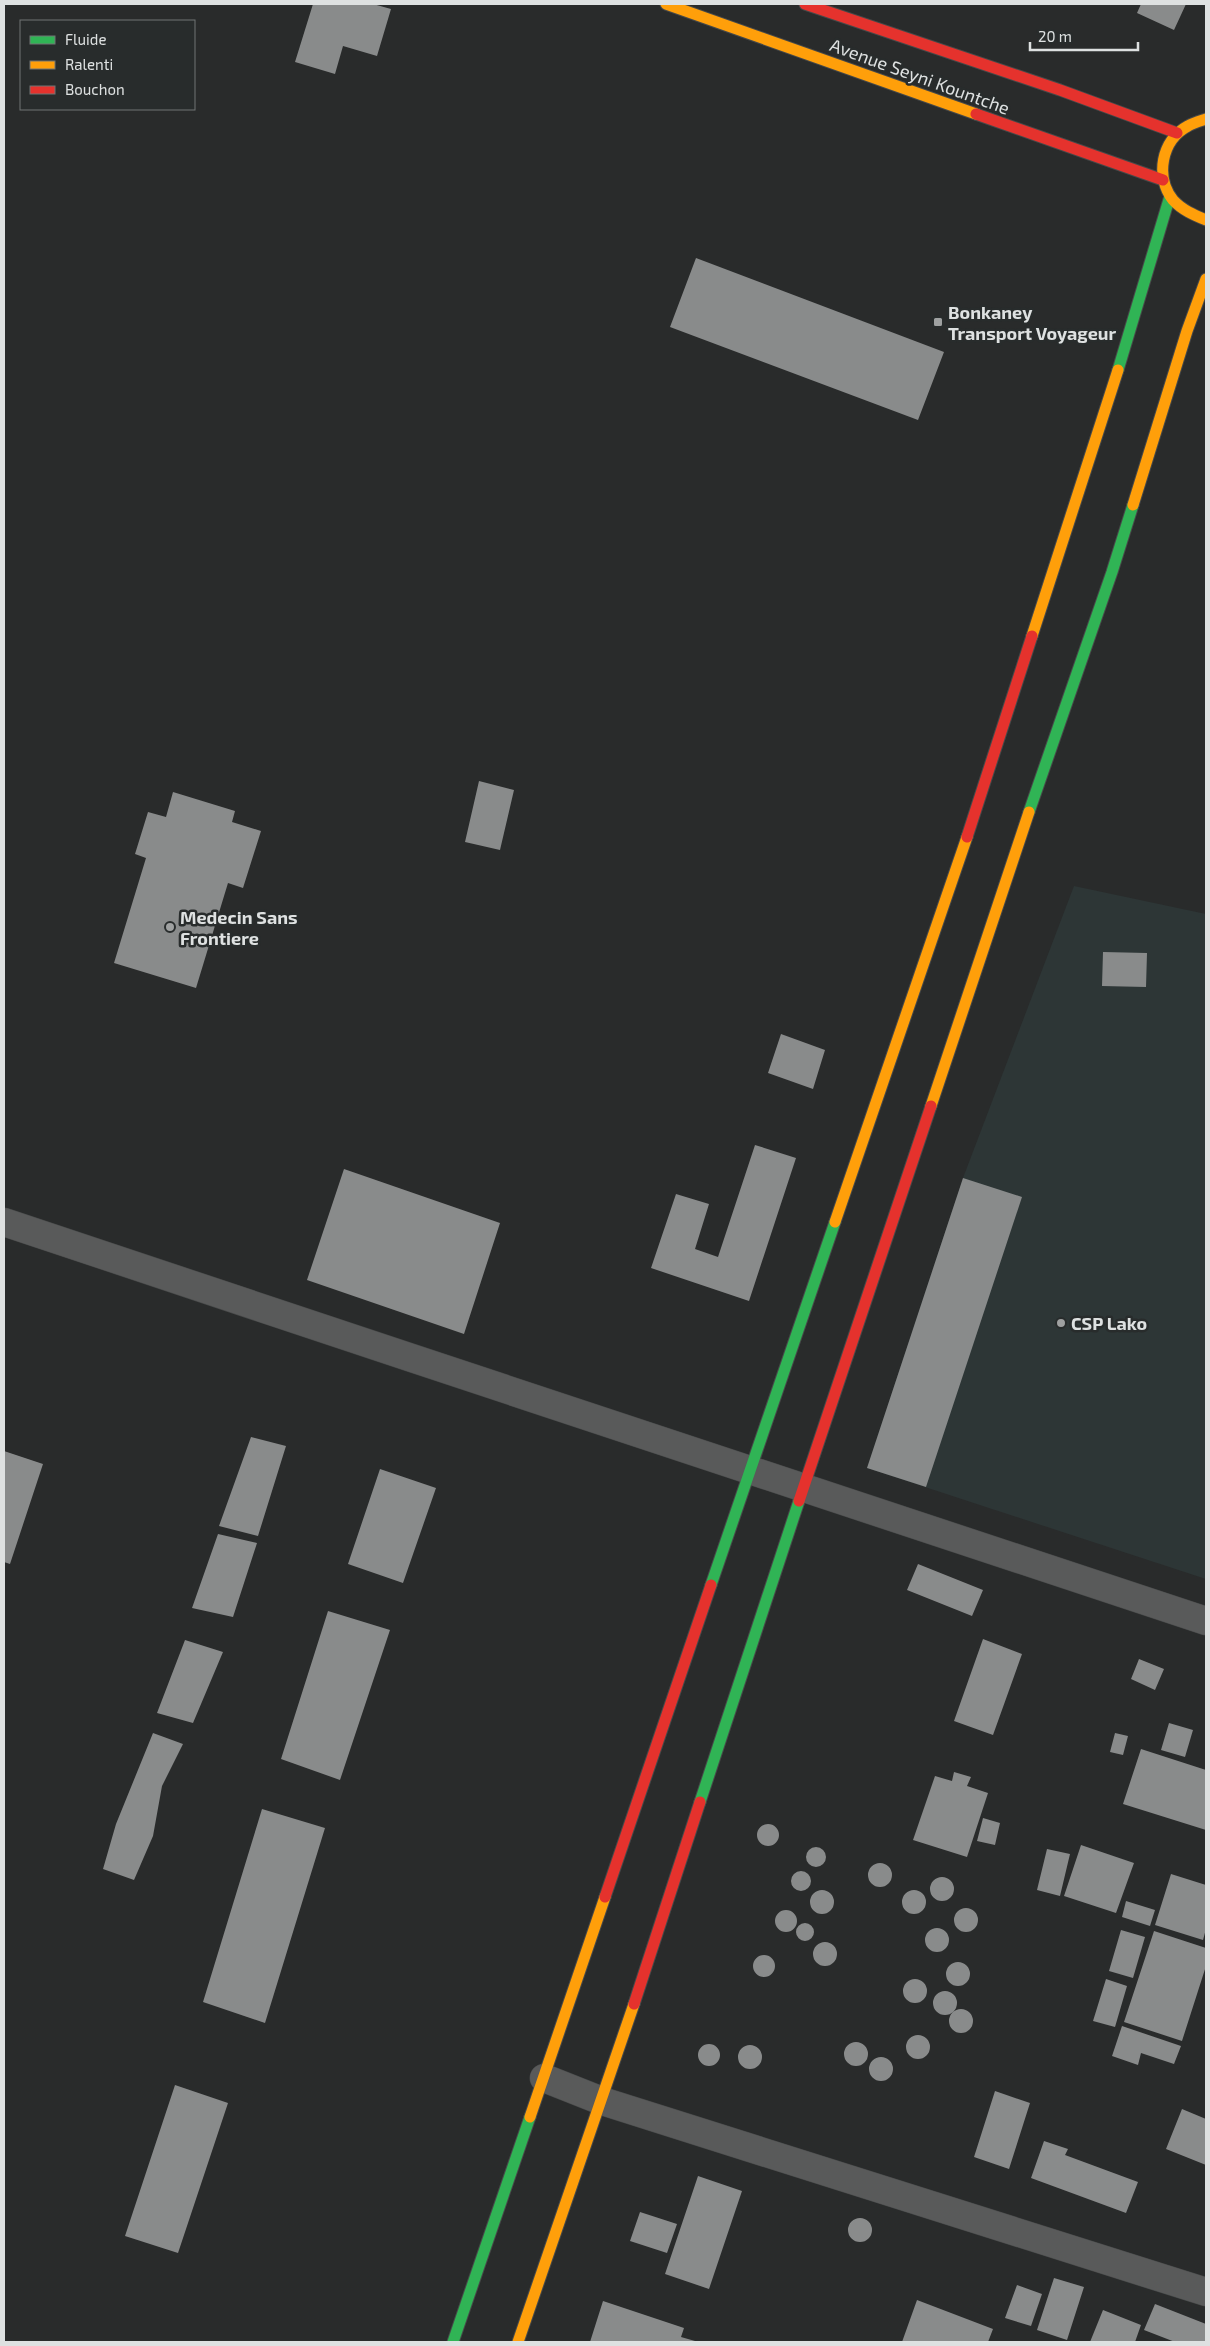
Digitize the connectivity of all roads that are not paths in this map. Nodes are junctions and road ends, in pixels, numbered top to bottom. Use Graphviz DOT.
graph roads {
  1 [pos="666,4"];
  2 [pos="805,4"];
  3 [pos="1206,119"];
  4 [pos="1177,133"];
  5 [pos="1163,180"];
  6 [pos="1170,196"];
  7 [pos="1206,220"];
  8 [pos="1206,278"];
  9 [pos="4,1222"];
  10 [pos="750,1468"];
  11 [pos="804,1486"];
  12 [pos="1206,1621"];
  13 [pos="544,2078"];
  14 [pos="602,2101"];
  15 [pos="1206,2292"];
  16 [pos="453,2342"];
  17 [pos="518,2342"];
  1 -- 5 [label="main road, Avenue Seyni Kountche"];
  2 -- 4 [label="main road, Avenue Seyni Kountche"];
  3 -- 4 [label="main road"];
  4 -- 5 [label="main road"];
  5 -- 6 [label="main road"];
  6 -- 7 [label="main road"];
  6 -- 10 [label="main road"];
  8 -- 11 [label="main road"];
  9 -- 10 [label="street"];
  10 -- 11 [label="street"];
  10 -- 13 [label="main road"];
  11 -- 12 [label="street"];
  11 -- 14 [label="main road"];
  13 -- 14 [label="street"];
  13 -- 16 [label="main road"];
  14 -- 15 [label="street"];
  14 -- 17 [label="main road"];
}
